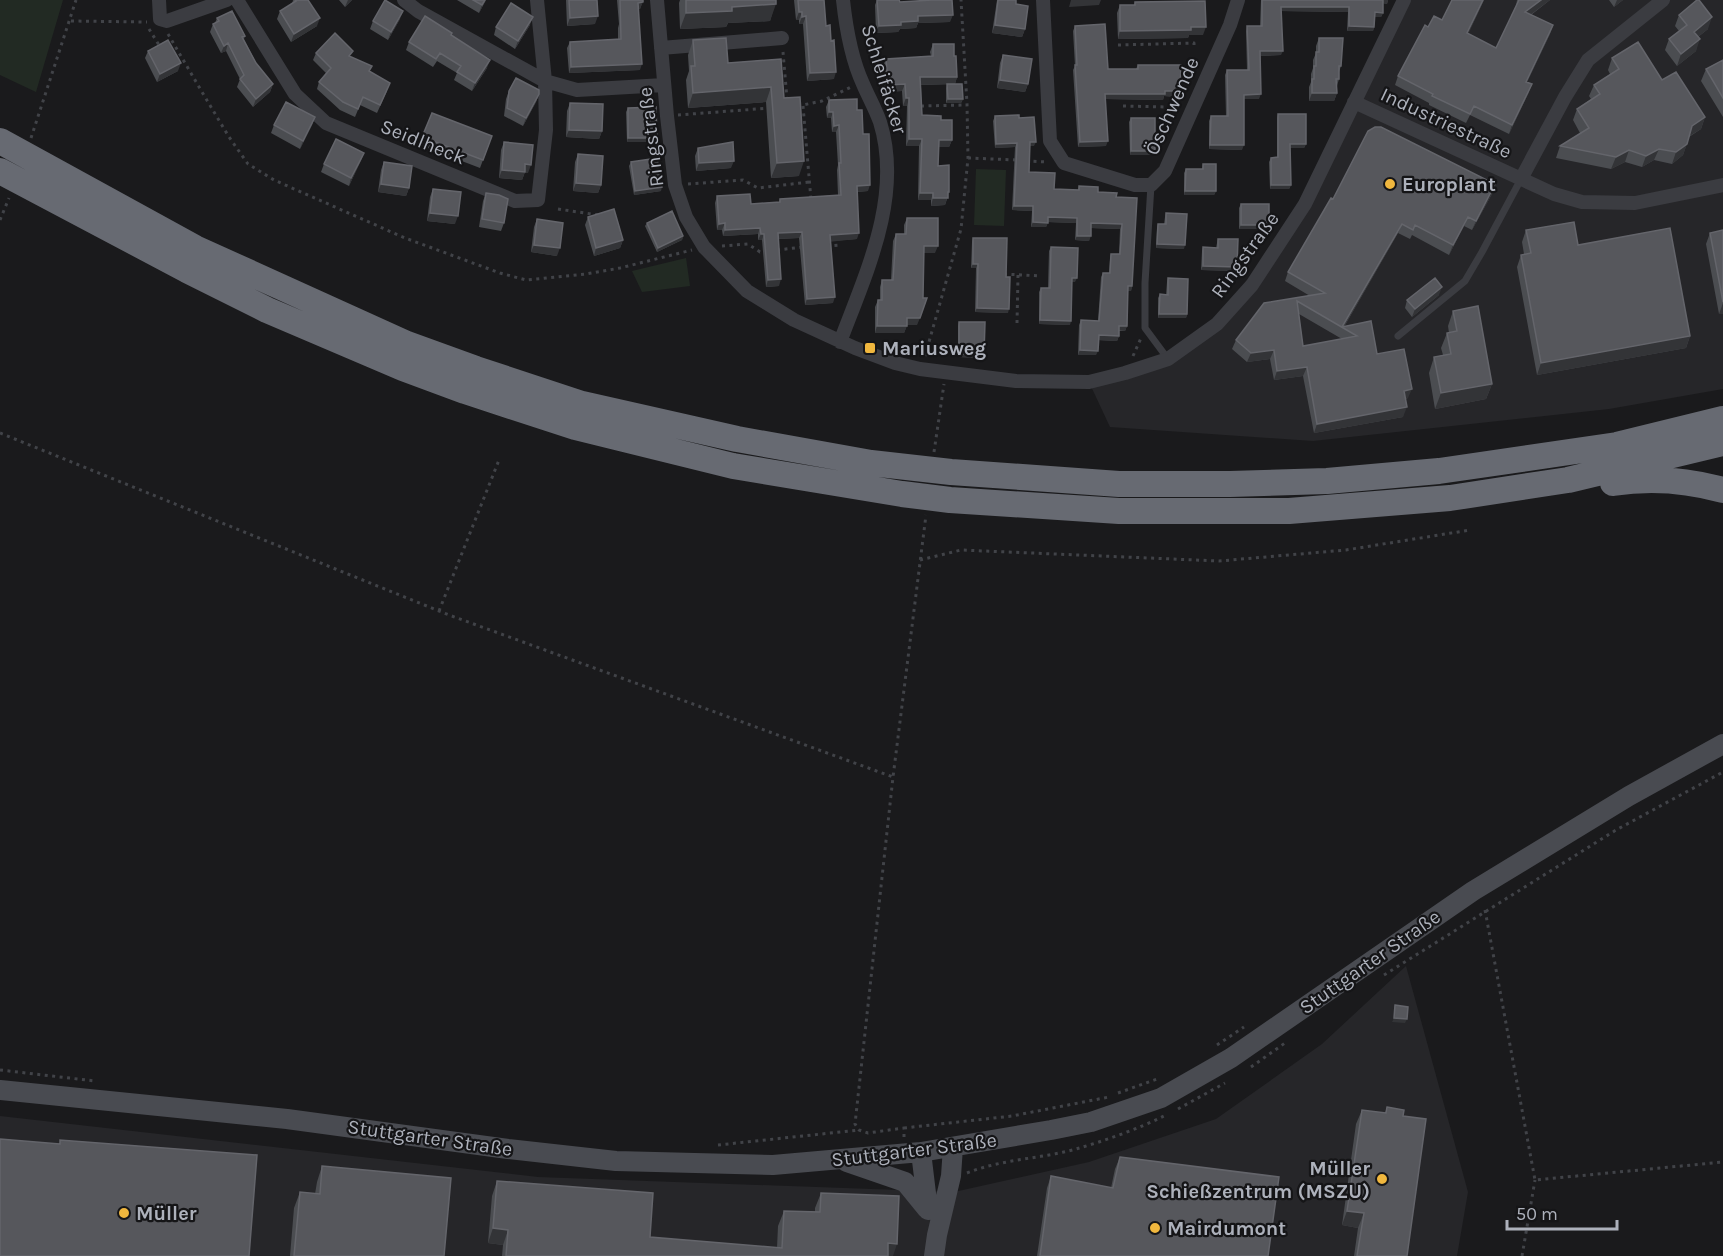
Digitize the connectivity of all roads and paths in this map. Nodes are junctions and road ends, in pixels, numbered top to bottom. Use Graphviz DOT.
graph roads {
  1 [pos="76,0"];
  2 [pos="159,0"];
  3 [pos="227,0"];
  4 [pos="237,0"];
  5 [pos="404,0"];
  6 [pos="537,0"];
  7 [pos="657,0"];
  8 [pos="843,0"];
  9 [pos="962,0"];
  10 [pos="1043,0"];
  11 [pos="1238,0"];
  12 [pos="1404,0"];
  13 [pos="1663,0"];
  14 [pos="160,19"];
  15 [pos="71,21"];
  16 [pos="146,22"];
  17 [pos="782,38"];
  18 [pos="159,45"];
  19 [pos="1118,45"];
  20 [pos="661,48"];
  21 [pos="1194,49"];
  22 [pos="545,81"];
  23 [pos="664,85"];
  24 [pos="855,85"];
  25 [pos="1354,102"];
  26 [pos="967,105"];
  27 [pos="795,106"];
  28 [pos="803,106"];
  29 [pos="921,106"];
  30 [pos="1123,106"];
  31 [pos="788,107"];
  32 [pos="776,108"];
  33 [pos="667,116"];
  34 [pos="1170,116"];
  35 [pos="35,126"];
  36 [pos="0,141"];
  37 [pos="968,158"];
  38 [pos="1064,163"];
  39 [pos="0,171"];
  40 [pos="1521,179"];
  41 [pos="809,182"];
  42 [pos="675,185"];
  43 [pos="1151,185"];
  44 [pos="1723,185"];
  45 [pos="812,203"];
  46 [pos="6,206"];
  47 [pos="558,209"];
  48 [pos="603,216"];
  49 [pos="0,220"];
  50 [pos="840,245"];
  51 [pos="828,246"];
  52 [pos="704,247"];
  53 [pos="805,247"];
  54 [pos="1002,274"];
  55 [pos="1018,275"];
  56 [pos="1041,276"];
  57 [pos="1017,322"];
  58 [pos="1145,328"];
  59 [pos="1398,336"];
  60 [pos="840,342"];
  61 [pos="1168,359"];
  62 [pos="920,369"];
  63 [pos="1125,373"];
  64 [pos="946,374"];
  65 [pos="1723,419"];
  66 [pos="0,433"];
  67 [pos="935,436"];
  68 [pos="1723,443"];
  69 [pos="499,460"];
  70 [pos="1568,480"];
  71 [pos="1723,490"];
  72 [pos="926,520"];
  73 [pos="1470,530"];
  74 [pos="920,560"];
  75 [pos="439,611"];
  76 [pos="1723,744"];
  77 [pos="1723,772"];
  78 [pos="893,777"];
  79 [pos="1485,910"];
  80 [pos="1381,977"];
  81 [pos="1251,1022"];
  82 [pos="1215,1046"];
  83 [pos="0,1070"];
  84 [pos="1168,1075"];
  85 [pos="94,1081"];
  86 [pos="0,1089"];
  87 [pos="903,1128"];
  88 [pos="859,1130"];
  89 [pos="718,1145"];
  90 [pos="953,1147"];
  91 [pos="914,1153"];
  92 [pos="841,1160"];
  93 [pos="1723,1162"];
  94 [pos="1535,1180"];
  95 [pos="927,1209"];
  96 [pos="937,1235"];
  97 [pos="934,1256"];
  98 [pos="1522,1256"];
  1 -- 15 [label="path"];
  2 -- 14 [label="street"];
  3 -- 14 [label="street"];
  4 -- 22 [label="street, Seidlheck"];
  5 -- 22 [label="street"];
  6 -- 22 [label="street"];
  7 -- 20 [label="street, Ringstraße"];
  8 -- 60 [label="street, Schleifäcker"];
  9 -- 26 [label="path"];
  10 -- 38 [label="street"];
  11 -- 43 [label="street, Öschwende"];
  12 -- 25 [label="street, Ringstraße"];
  13 -- 40 [label="street"];
  14 -- 16 [label="path"];
  14 -- 52 [label="path"];
  15 -- 16 [label="path"];
  15 -- 35 [label="path"];
  16 -- 18 [label="path"];
  17 -- 20 [label="street"];
  17 -- 31 [label="path"];
  19 -- 21 [label="path"];
  20 -- 23 [label="street, Ringstraße"];
  22 -- 23 [label="street"];
  23 -- 33 [label="street, Ringstraße"];
  24 -- 28 [label="path"];
  25 -- 40 [label="street, Industriestraße"];
  25 -- 61 [label="street, Ringstraße"];
  26 -- 29 [label="path"];
  26 -- 37 [label="path"];
  27 -- 28 [label="path"];
  28 -- 41 [label="path"];
  30 -- 34 [label="path"];
  32 -- 33 [label="path"];
  33 -- 42 [label="street, Ringstraße"];
  36 -- 65 [label="highway"];
  37 -- 38 [label="path"];
  37 -- 62 [label="path"];
  38 -- 43 [label="street, Öschwende"];
  39 -- 70 [label="highway"];
  40 -- 44 [label="street, Industriestraße"];
  40 -- 59 [label="lane, Industriestraße"];
  41 -- 42 [label="path"];
  41 -- 45 [label="path"];
  42 -- 52 [label="street, Ringstraße"];
  43 -- 58 [label="lane"];
  46 -- 49 [label="path"];
  47 -- 48 [label="path"];
  50 -- 51 [label="path"];
  52 -- 53 [label="path"];
  52 -- 60 [label="street, Ringstraße"];
  54 -- 55 [label="path"];
  55 -- 56 [label="path"];
  55 -- 57 [label="path"];
  58 -- 61 [label="lane"];
  58 -- 63 [label="path"];
  60 -- 62 [label="street, Ringstraße"];
  61 -- 63 [label="street, Ringstraße"];
  62 -- 64 [label="street, Ringstraße"];
  63 -- 64 [label="street, Ringstraße"];
  64 -- 67 [label="path"];
  66 -- 75 [label="path"];
  68 -- 70 [label="highway"];
  69 -- 75 [label="path"];
  70 -- 71 [label="highway"];
  72 -- 74 [label="path"];
  73 -- 74 [label="path"];
  74 -- 78 [label="path"];
  75 -- 78 [label="path"];
  76 -- 90 [label="main road, Stuttgarter Straße"];
  77 -- 79 [label="path"];
  78 -- 88 [label="path"];
  79 -- 80 [label="path"];
  79 -- 94 [label="path"];
  81 -- 82 [label="path"];
  83 -- 85 [label="path"];
  84 -- 87 [label="path"];
  86 -- 92 [label="main road, Stuttgarter Straße"];
  87 -- 88 [label="path"];
  87 -- 91 [label="path"];
  88 -- 89 [label="path"];
  90 -- 91 [label="main road, Stuttgarter Straße"];
  90 -- 96 [label="main road"];
  91 -- 92 [label="main road, Stuttgarter Straße"];
  91 -- 95 [label="main road"];
  92 -- 95 [label="main road"];
  93 -- 94 [label="path"];
  94 -- 98 [label="path"];
  95 -- 96 [label="main road"];
  96 -- 97 [label="main road"];
}
